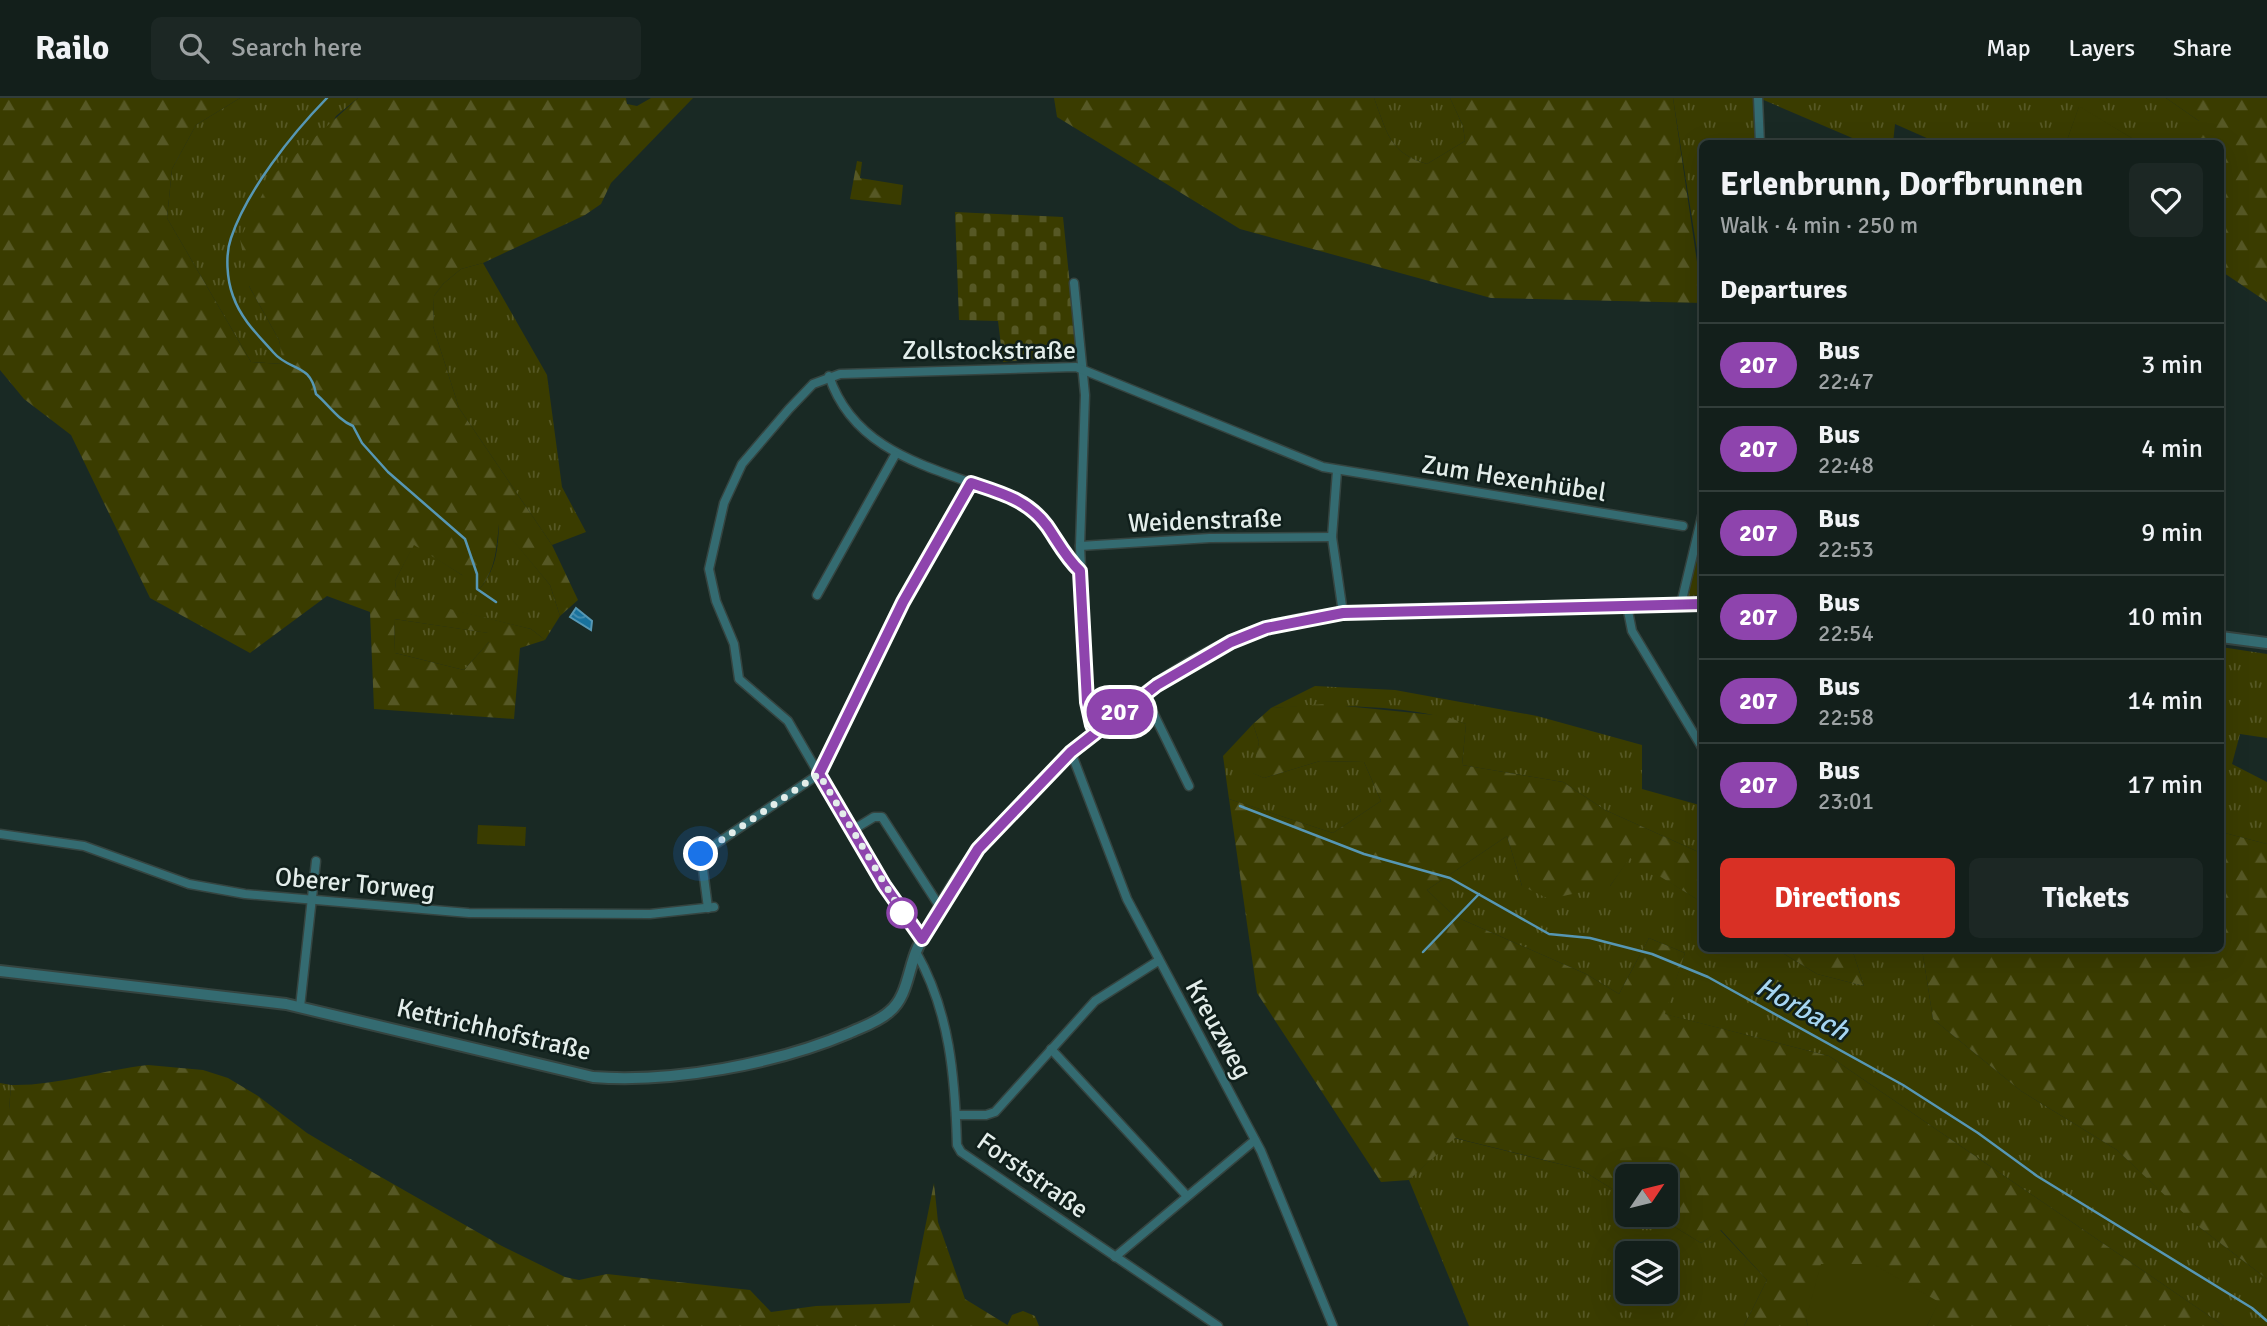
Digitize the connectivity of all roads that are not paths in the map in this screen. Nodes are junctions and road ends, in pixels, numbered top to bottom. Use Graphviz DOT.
graph roads {
  1 [pos="1758,98"];
  2 [pos="1760,140"];
  3 [pos="1074,283"];
  4 [pos="1084,369"];
  5 [pos="829,376"];
  6 [pos="895,455"];
  7 [pos="1337,471"];
  8 [pos="971,483"];
  9 [pos="1684,526"];
  10 [pos="1699,529"];
  11 [pos="1332,537"];
  12 [pos="1080,546"];
  13 [pos="1080,571"];
  14 [pos="817,595"];
  15 [pos="1681,604"];
  16 [pos="1699,604"];
  17 [pos="1627,606"];
  18 [pos="1343,613"];
  19 [pos="2224,637"];
  20 [pos="2267,643"];
  21 [pos="1144,694"];
  22 [pos="1096,731"];
  23 [pos="1699,743"];
  24 [pos="1071,752"];
  25 [pos="819,774"];
  26 [pos="1189,786"];
  27 [pos="851,831"];
  28 [pos="0,834"];
  29 [pos="316,861"];
  30 [pos="310,900"];
  31 [pos="940,907"];
  32 [pos="922,939"];
  33 [pos="916,951"];
  34 [pos="1158,961"];
  35 [pos="0,971"];
  36 [pos="300,1007"];
  37 [pos="1051,1049"];
  38 [pos="956,1115"];
  39 [pos="1255,1140"];
  40 [pos="1187,1196"];
  41 [pos="1115,1257"];
  42 [pos="1219,1326"];
  43 [pos="1333,1326"];
  1 -- 2 [label="street"];
  3 -- 4 [label="street"];
  4 -- 5 [label="street, Zollstockstraße"];
  4 -- 7 [label="street, Zollstockstraße"];
  4 -- 12 [label="street"];
  5 -- 6 [label="street"];
  5 -- 25 [label="street"];
  6 -- 8 [label="street"];
  6 -- 14 [label="street"];
  7 -- 9 [label="street, Zum Hexenhübel"];
  7 -- 11 [label="street"];
  8 -- 13 [label="street"];
  8 -- 25 [label="street"];
  10 -- 15 [label="street"];
  11 -- 12 [label="street, Weidenstraße"];
  11 -- 18 [label="street"];
  12 -- 13 [label="street"];
  13 -- 22 [label="street"];
  15 -- 16 [label="street, Kettrichhofstraße"];
  15 -- 17 [label="street, Kettrichhofstraße"];
  17 -- 18 [label="street, Kettrichhofstraße"];
  17 -- 23 [label="street"];
  18 -- 21 [label="street, Kettrichhofstraße"];
  19 -- 20 [label="street"];
  21 -- 22 [label="street, Kettrichhofstraße"];
  21 -- 26 [label="street"];
  22 -- 24 [label="street, Kettrichhofstraße"];
  24 -- 31 [label="street, Kettrichhofstraße"];
  24 -- 34 [label="street, Kreuzweg"];
  25 -- 27 [label="street"];
  25 -- 30 [label="street, Oberer Torweg"];
  27 -- 31 [label="street"];
  27 -- 32 [label="street"];
  28 -- 30 [label="street, Oberer Torweg"];
  29 -- 30 [label="street"];
  30 -- 36 [label="street"];
  31 -- 32 [label="street, Kettrichhofstraße"];
  32 -- 33 [label="street, Kettrichhofstraße"];
  33 -- 36 [label="street, Kettrichhofstraße"];
  33 -- 38 [label="street, Forststraße"];
  34 -- 37 [label="street"];
  34 -- 39 [label="street, Kreuzweg"];
  35 -- 36 [label="street, Kettrichhofstraße"];
  37 -- 38 [label="street"];
  37 -- 40 [label="street"];
  38 -- 41 [label="street, Forststraße"];
  39 -- 40 [label="street"];
  39 -- 43 [label="street, Kreuzweg"];
  40 -- 41 [label="street"];
  41 -- 42 [label="street, Forststraße"];
}
